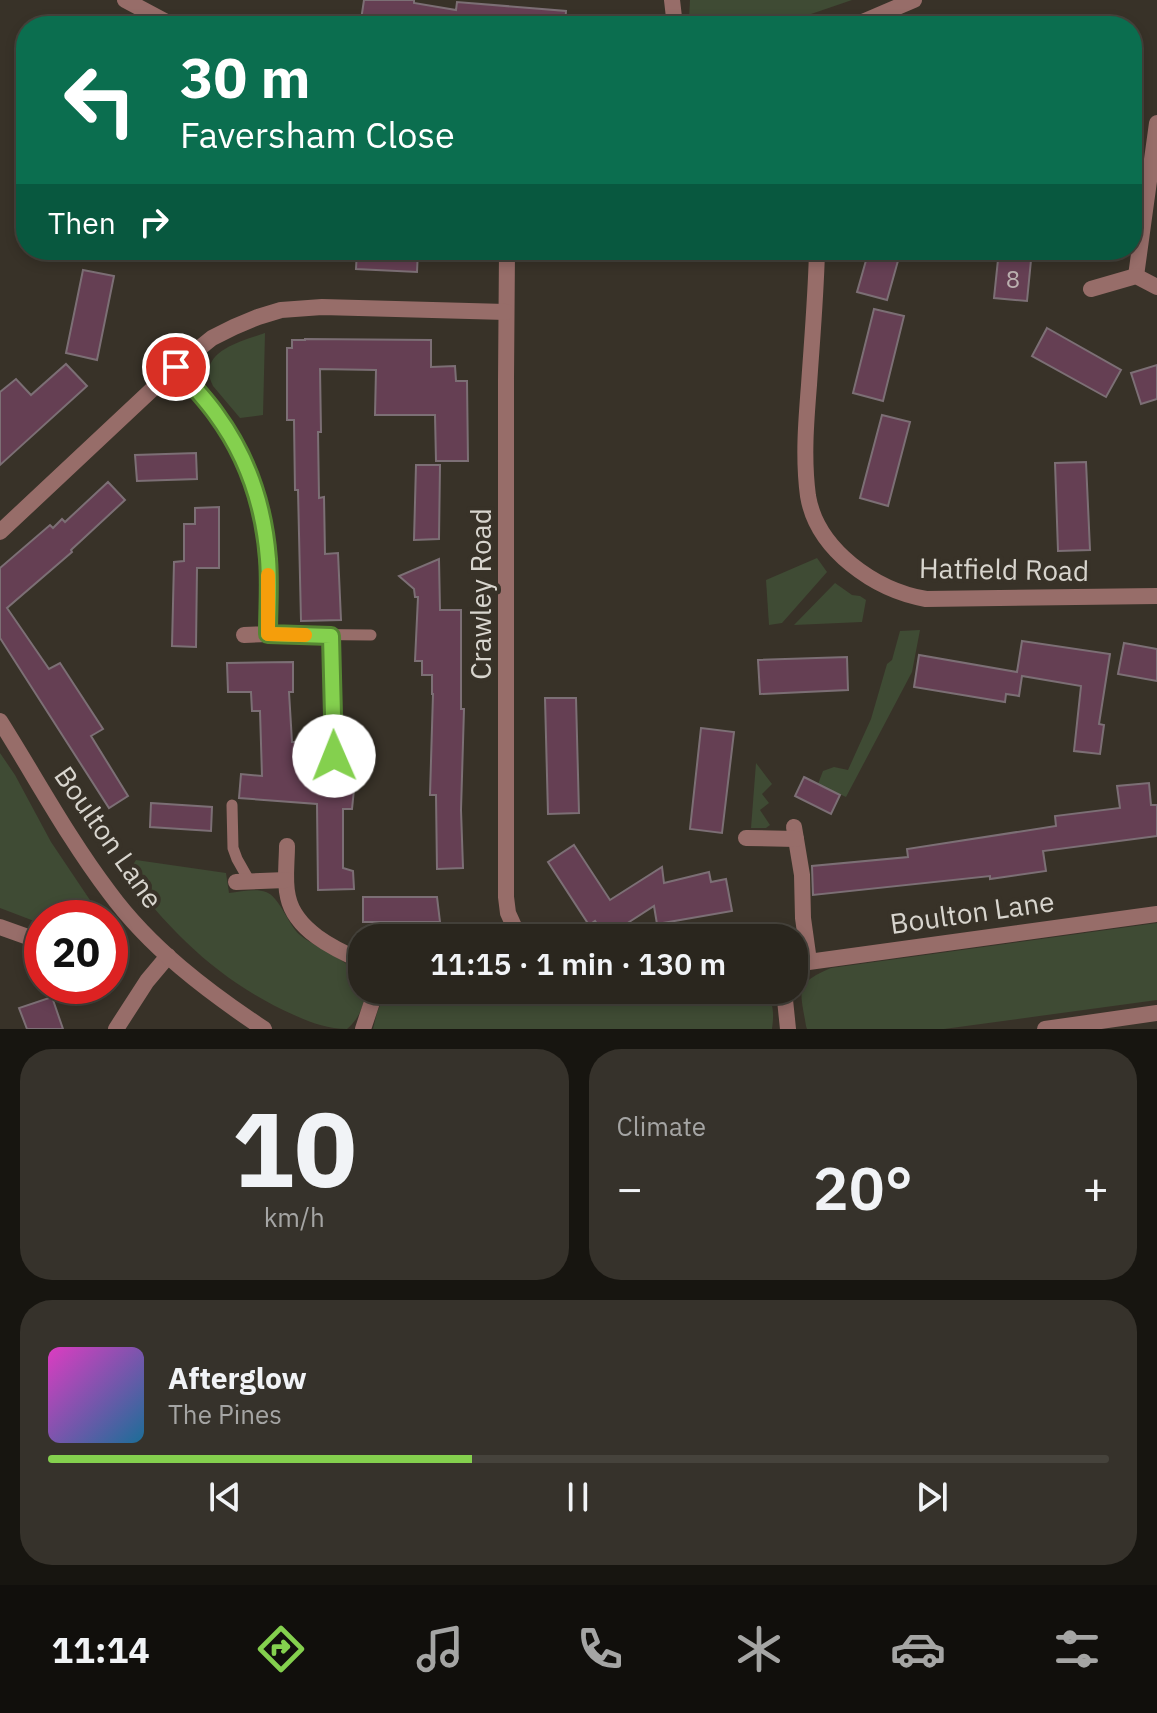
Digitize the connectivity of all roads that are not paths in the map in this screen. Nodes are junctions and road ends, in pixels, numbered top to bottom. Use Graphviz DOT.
graph roads {
  1 [pos="125,0"];
  2 [pos="914,0"];
  3 [pos="876,7"];
  4 [pos="155,16"];
  5 [pos="1157,123"];
  6 [pos="1142,232"];
  7 [pos="507,260"];
  8 [pos="817,260"];
  9 [pos="1138,260"];
  10 [pos="1136,276"];
  11 [pos="1157,287"];
  12 [pos="1091,289"];
  13 [pos="506,312"];
  14 [pos="176,367"];
  15 [pos="0,532"];
  16 [pos="1157,596"];
  17 [pos="268,634"];
  18 [pos="244,635"];
  19 [pos="371,635"];
  20 [pos="331,636"];
  21 [pos="0,721"];
  22 [pos="334,756"];
  23 [pos="232,805"];
  24 [pos="746,838"];
  25 [pos="287,846"];
  26 [pos="286,880"];
  27 [pos="243,882"];
  28 [pos="1157,914"];
  29 [pos="512,924"];
  30 [pos="803,924"];
  31 [pos="0,927"];
  32 [pos="24,936"];
  33 [pos="348,954"];
  34 [pos="168,956"];
  35 [pos="808,961"];
  36 [pos="371,1004"];
  37 [pos="785,1004"];
  38 [pos="1157,1013"];
  39 [pos="116,1029"];
  40 [pos="264,1029"];
  41 [pos="363,1029"];
  42 [pos="788,1029"];
  43 [pos="1045,1029"];
  1 -- 4 [label="street"];
  2 -- 3 [label="street"];
  5 -- 6 [label="street"];
  7 -- 13 [label="street, Crawley Road"];
  8 -- 16 [label="street, Hatfield Road"];
  9 -- 10 [label="street"];
  10 -- 11 [label="street"];
  10 -- 12 [label="street"];
  13 -- 14 [label="street"];
  13 -- 29 [label="street, Crawley Road"];
  14 -- 15 [label="street"];
  14 -- 17 [label="street"];
  17 -- 18 [label="street"];
  17 -- 20 [label="lane"];
  19 -- 20 [label="lane"];
  20 -- 22 [label="lane"];
  21 -- 34 [label="street, Boulton Lane"];
  23 -- 27 [label="lane"];
  24 -- 30 [label="street"];
  25 -- 26 [label="street"];
  26 -- 27 [label="street"];
  26 -- 33 [label="street"];
  28 -- 35 [label="street, Boulton Lane"];
  31 -- 32 [label="street"];
  34 -- 39 [label="street"];
  34 -- 40 [label="street, Boulton Lane"];
  36 -- 41 [label="street"];
  37 -- 42 [label="street"];
  38 -- 43 [label="street"];
}
